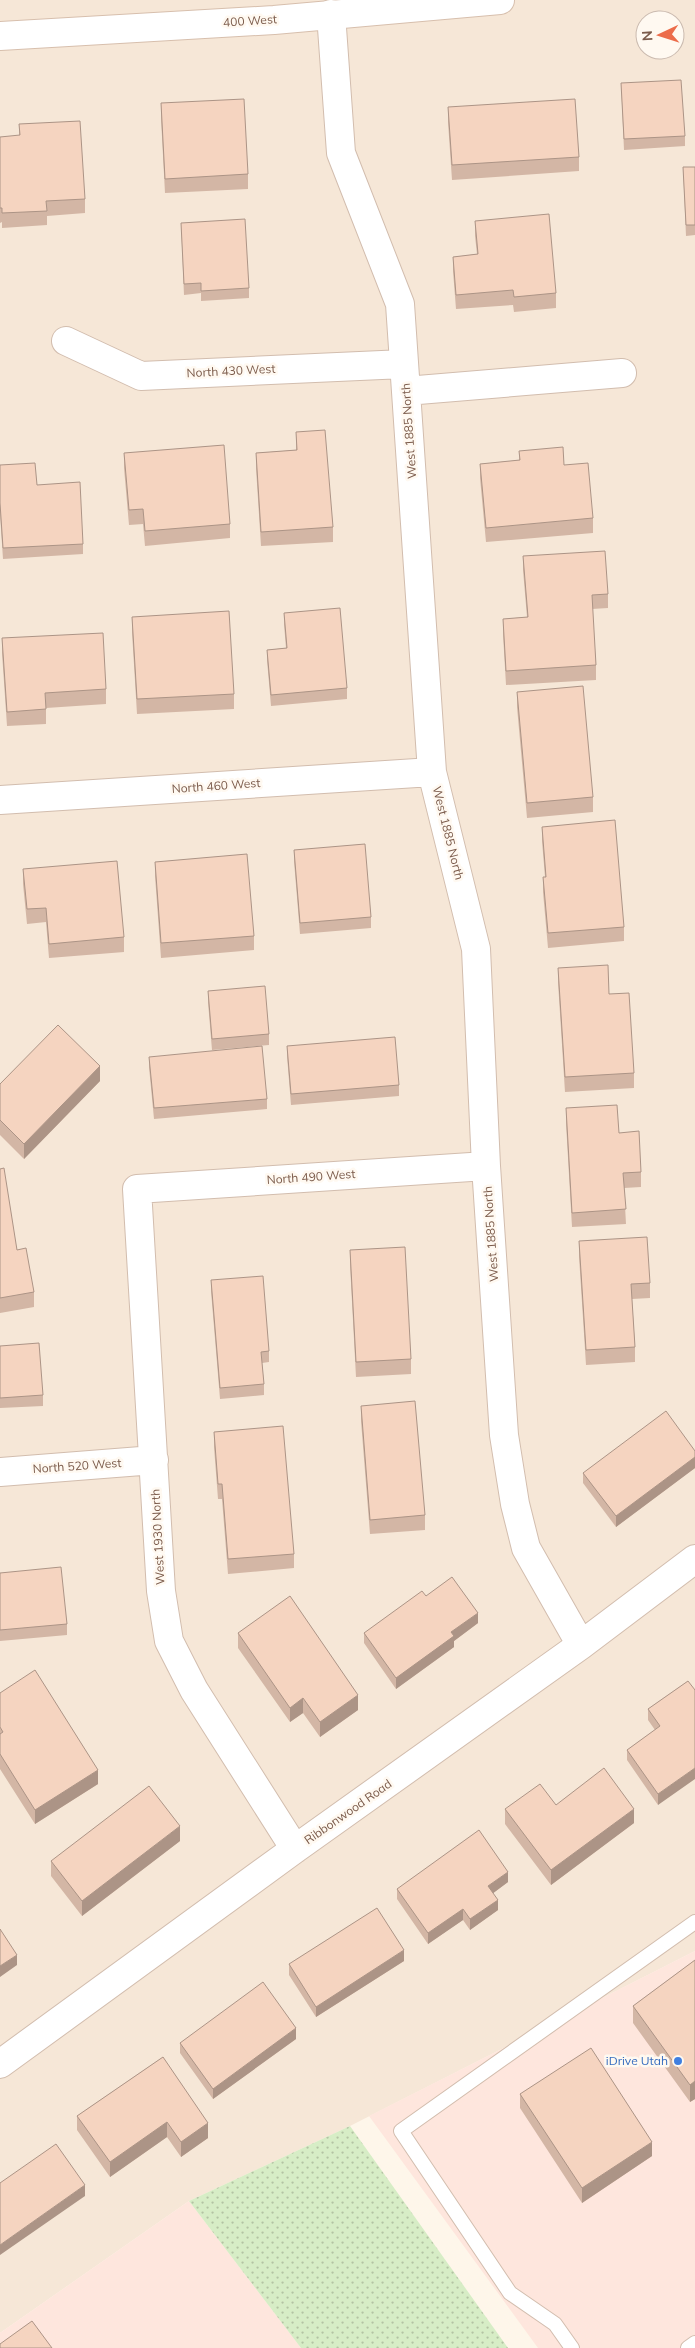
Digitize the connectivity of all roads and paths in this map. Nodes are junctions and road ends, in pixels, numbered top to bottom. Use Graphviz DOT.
graph roads {
  1 [pos="500,0"];
  2 [pos="317,10"];
  3 [pos="0,36"];
  4 [pos="66,341"];
  5 [pos="404,364"];
  6 [pos="622,373"];
  7 [pos="406,391"];
  8 [pos="432,772"];
  9 [pos="0,800"];
  10 [pos="486,1166"];
  11 [pos="137,1189"];
  12 [pos="154,1460"];
  13 [pos="0,1472"];
  14 [pos="695,1559"];
  15 [pos="581,1646"];
  16 [pos="295,1849"];
  17 [pos="695,1922"];
  18 [pos="0,2064"];
  19 [pos="695,2343"];
  20 [pos="572,2348"];
  21 [pos="688,2348"];
  1 -- 2 [label="street, 400 West"];
  2 -- 3 [label="street, 400 West"];
  2 -- 5 [label="street, West 1885 North"];
  4 -- 5 [label="street, North 430 West"];
  5 -- 7 [label="street, West 1885 North"];
  6 -- 7 [label="street"];
  7 -- 8 [label="street, West 1885 North"];
  8 -- 9 [label="street, North 460 West"];
  8 -- 10 [label="street, West 1885 North"];
  10 -- 11 [label="street, North 490 West"];
  10 -- 15 [label="street, West 1885 North"];
  11 -- 12 [label="street, West 1930 North"];
  12 -- 13 [label="street, North 520 West"];
  12 -- 16 [label="street, West 1930 North"];
  14 -- 15 [label="street, Ribbonwood Road"];
  15 -- 16 [label="street, Ribbonwood Road"];
  16 -- 18 [label="street, Ribbonwood Road"];
  17 -- 20 [label="lane"];
  19 -- 21 [label="lane"];
}
